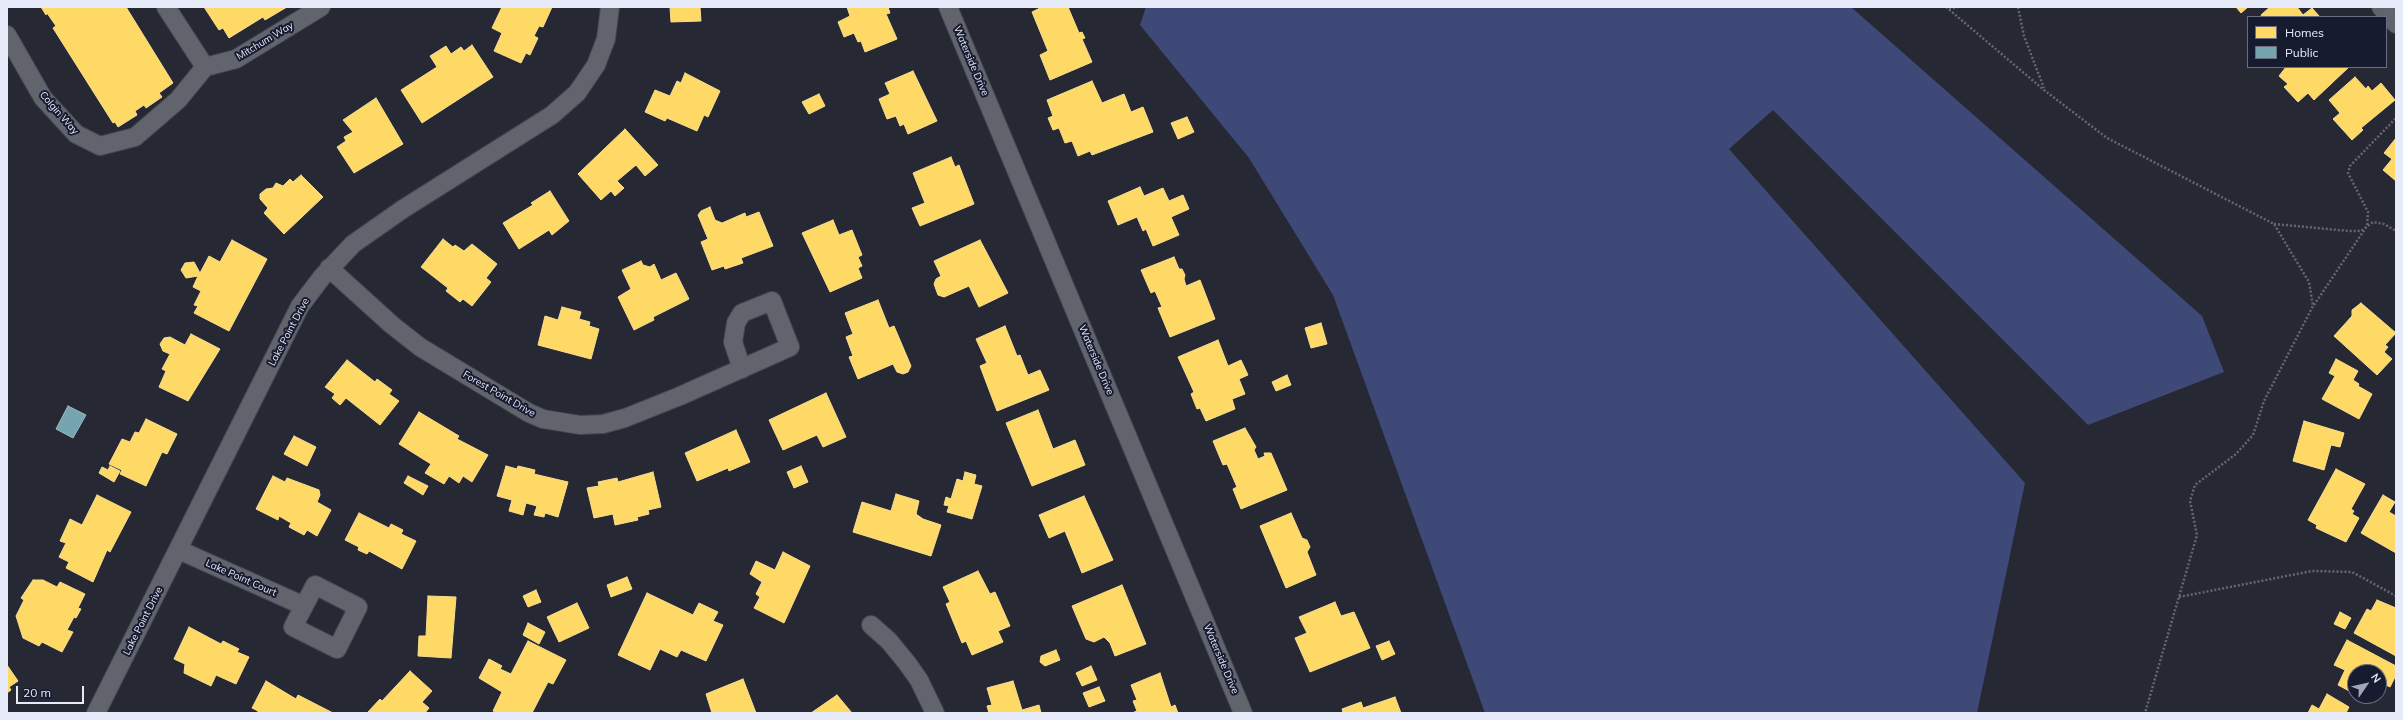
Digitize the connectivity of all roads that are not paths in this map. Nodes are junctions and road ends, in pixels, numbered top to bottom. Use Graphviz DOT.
graph roads {
  1 [pos="166,7"];
  2 [pos="320,7"];
  3 [pos="610,7"];
  4 [pos="948,7"];
  5 [pos="2380,7"];
  6 [pos="2396,24"];
  7 [pos="7,35"];
  8 [pos="205,67"];
  9 [pos="329,268"];
  10 [pos="742,369"];
  11 [pos="179,550"];
  12 [pos="304,606"];
  13 [pos="871,626"];
  14 [pos="96,713"];
  15 [pos="935,713"];
  16 [pos="1243,713"];
  1 -- 8 [label="street"];
  2 -- 8 [label="street, Mitchum Way"];
  3 -- 9 [label="street, Lake Point Drive"];
  4 -- 16 [label="street, Waterside Drive"];
  5 -- 6 [label="street"];
  7 -- 8 [label="street, Colgin Way"];
  9 -- 10 [label="street, Forest Point Drive"];
  9 -- 11 [label="street, Lake Point Drive"];
  11 -- 12 [label="street, Lake Point Court"];
  11 -- 14 [label="street, Lake Point Drive"];
  13 -- 15 [label="street"];
}
